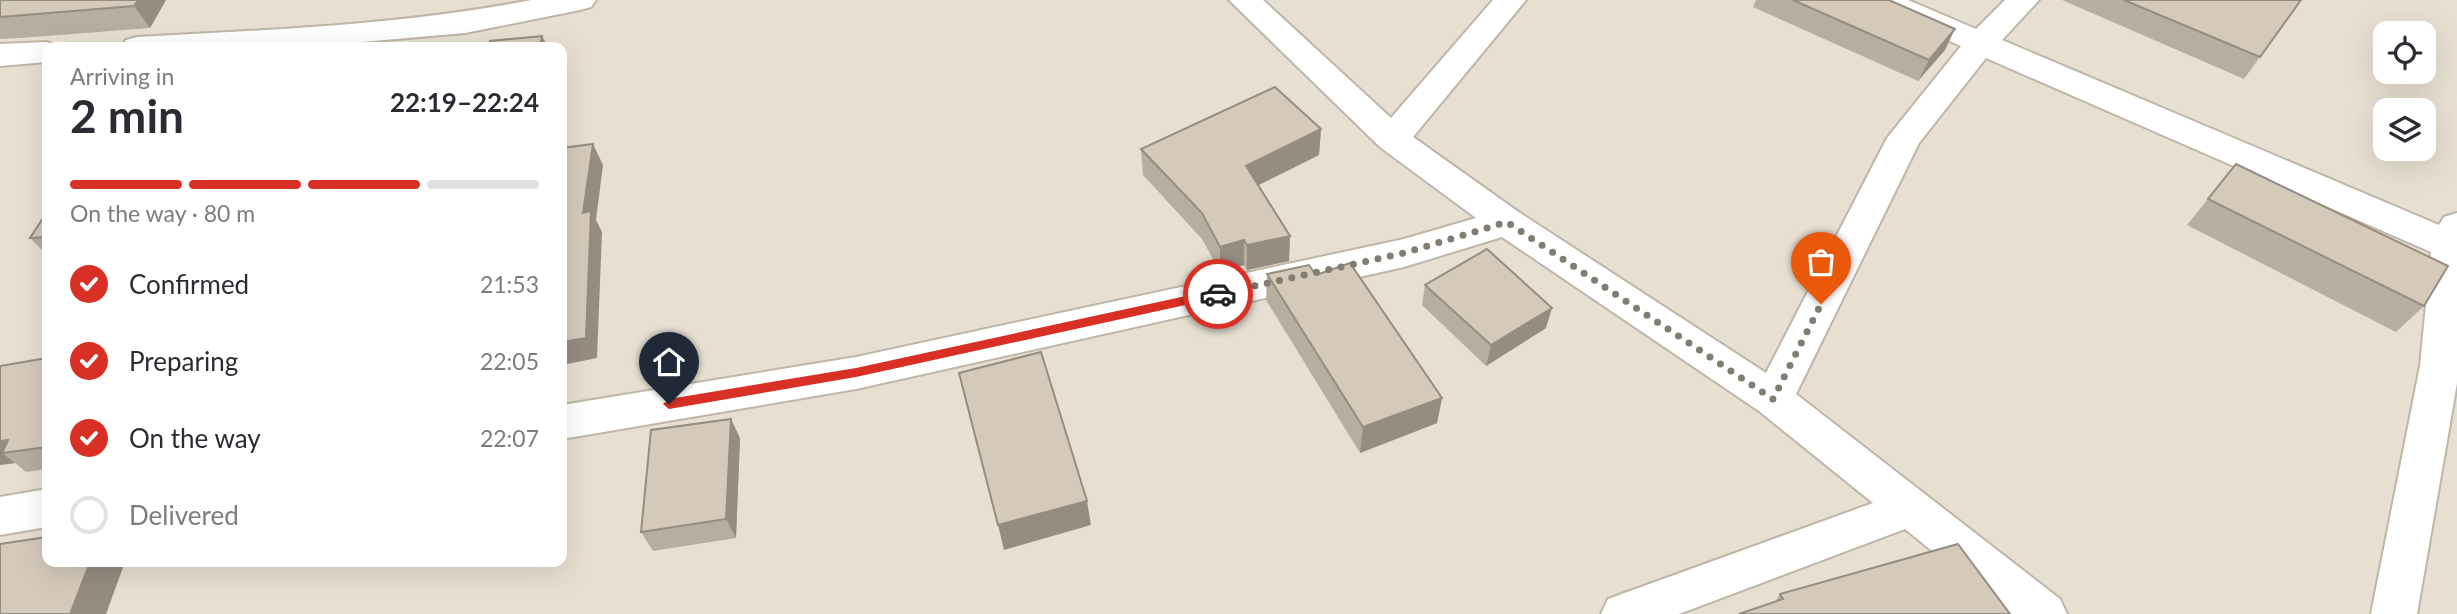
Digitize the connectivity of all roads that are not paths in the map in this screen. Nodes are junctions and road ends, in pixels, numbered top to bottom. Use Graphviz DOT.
graph roads {
  1 [pos="580,0"];
  2 [pos="1245,0"];
  3 [pos="1510,0"];
  4 [pos="1881,0"];
  5 [pos="2023,0"];
  6 [pos="239,42"];
  7 [pos="1981,43"];
  8 [pos="42,52"];
  9 [pos="0,55"];
  10 [pos="1392,139"];
  11 [pos="1507,222"];
  12 [pos="2455,239"];
  13 [pos="1773,399"];
  14 [pos="567,421"];
  15 [pos="1911,508"];
  16 [pos="42,509"];
  17 [pos="0,516"];
  18 [pos="1624,614"];
  19 [pos="2045,614"];
  20 [pos="2394,614"];
  1 -- 6 [label="street"];
  2 -- 10 [label="street"];
  3 -- 10 [label="street"];
  4 -- 7 [label="street"];
  5 -- 7 [label="street"];
  7 -- 12 [label="street"];
  7 -- 13 [label="street"];
  8 -- 9 [label="street"];
  10 -- 11 [label="street"];
  11 -- 13 [label="street"];
  11 -- 14 [label="street"];
  12 -- 20 [label="street"];
  13 -- 15 [label="street"];
  15 -- 18 [label="street"];
  15 -- 19 [label="street"];
  16 -- 17 [label="street"];
}
